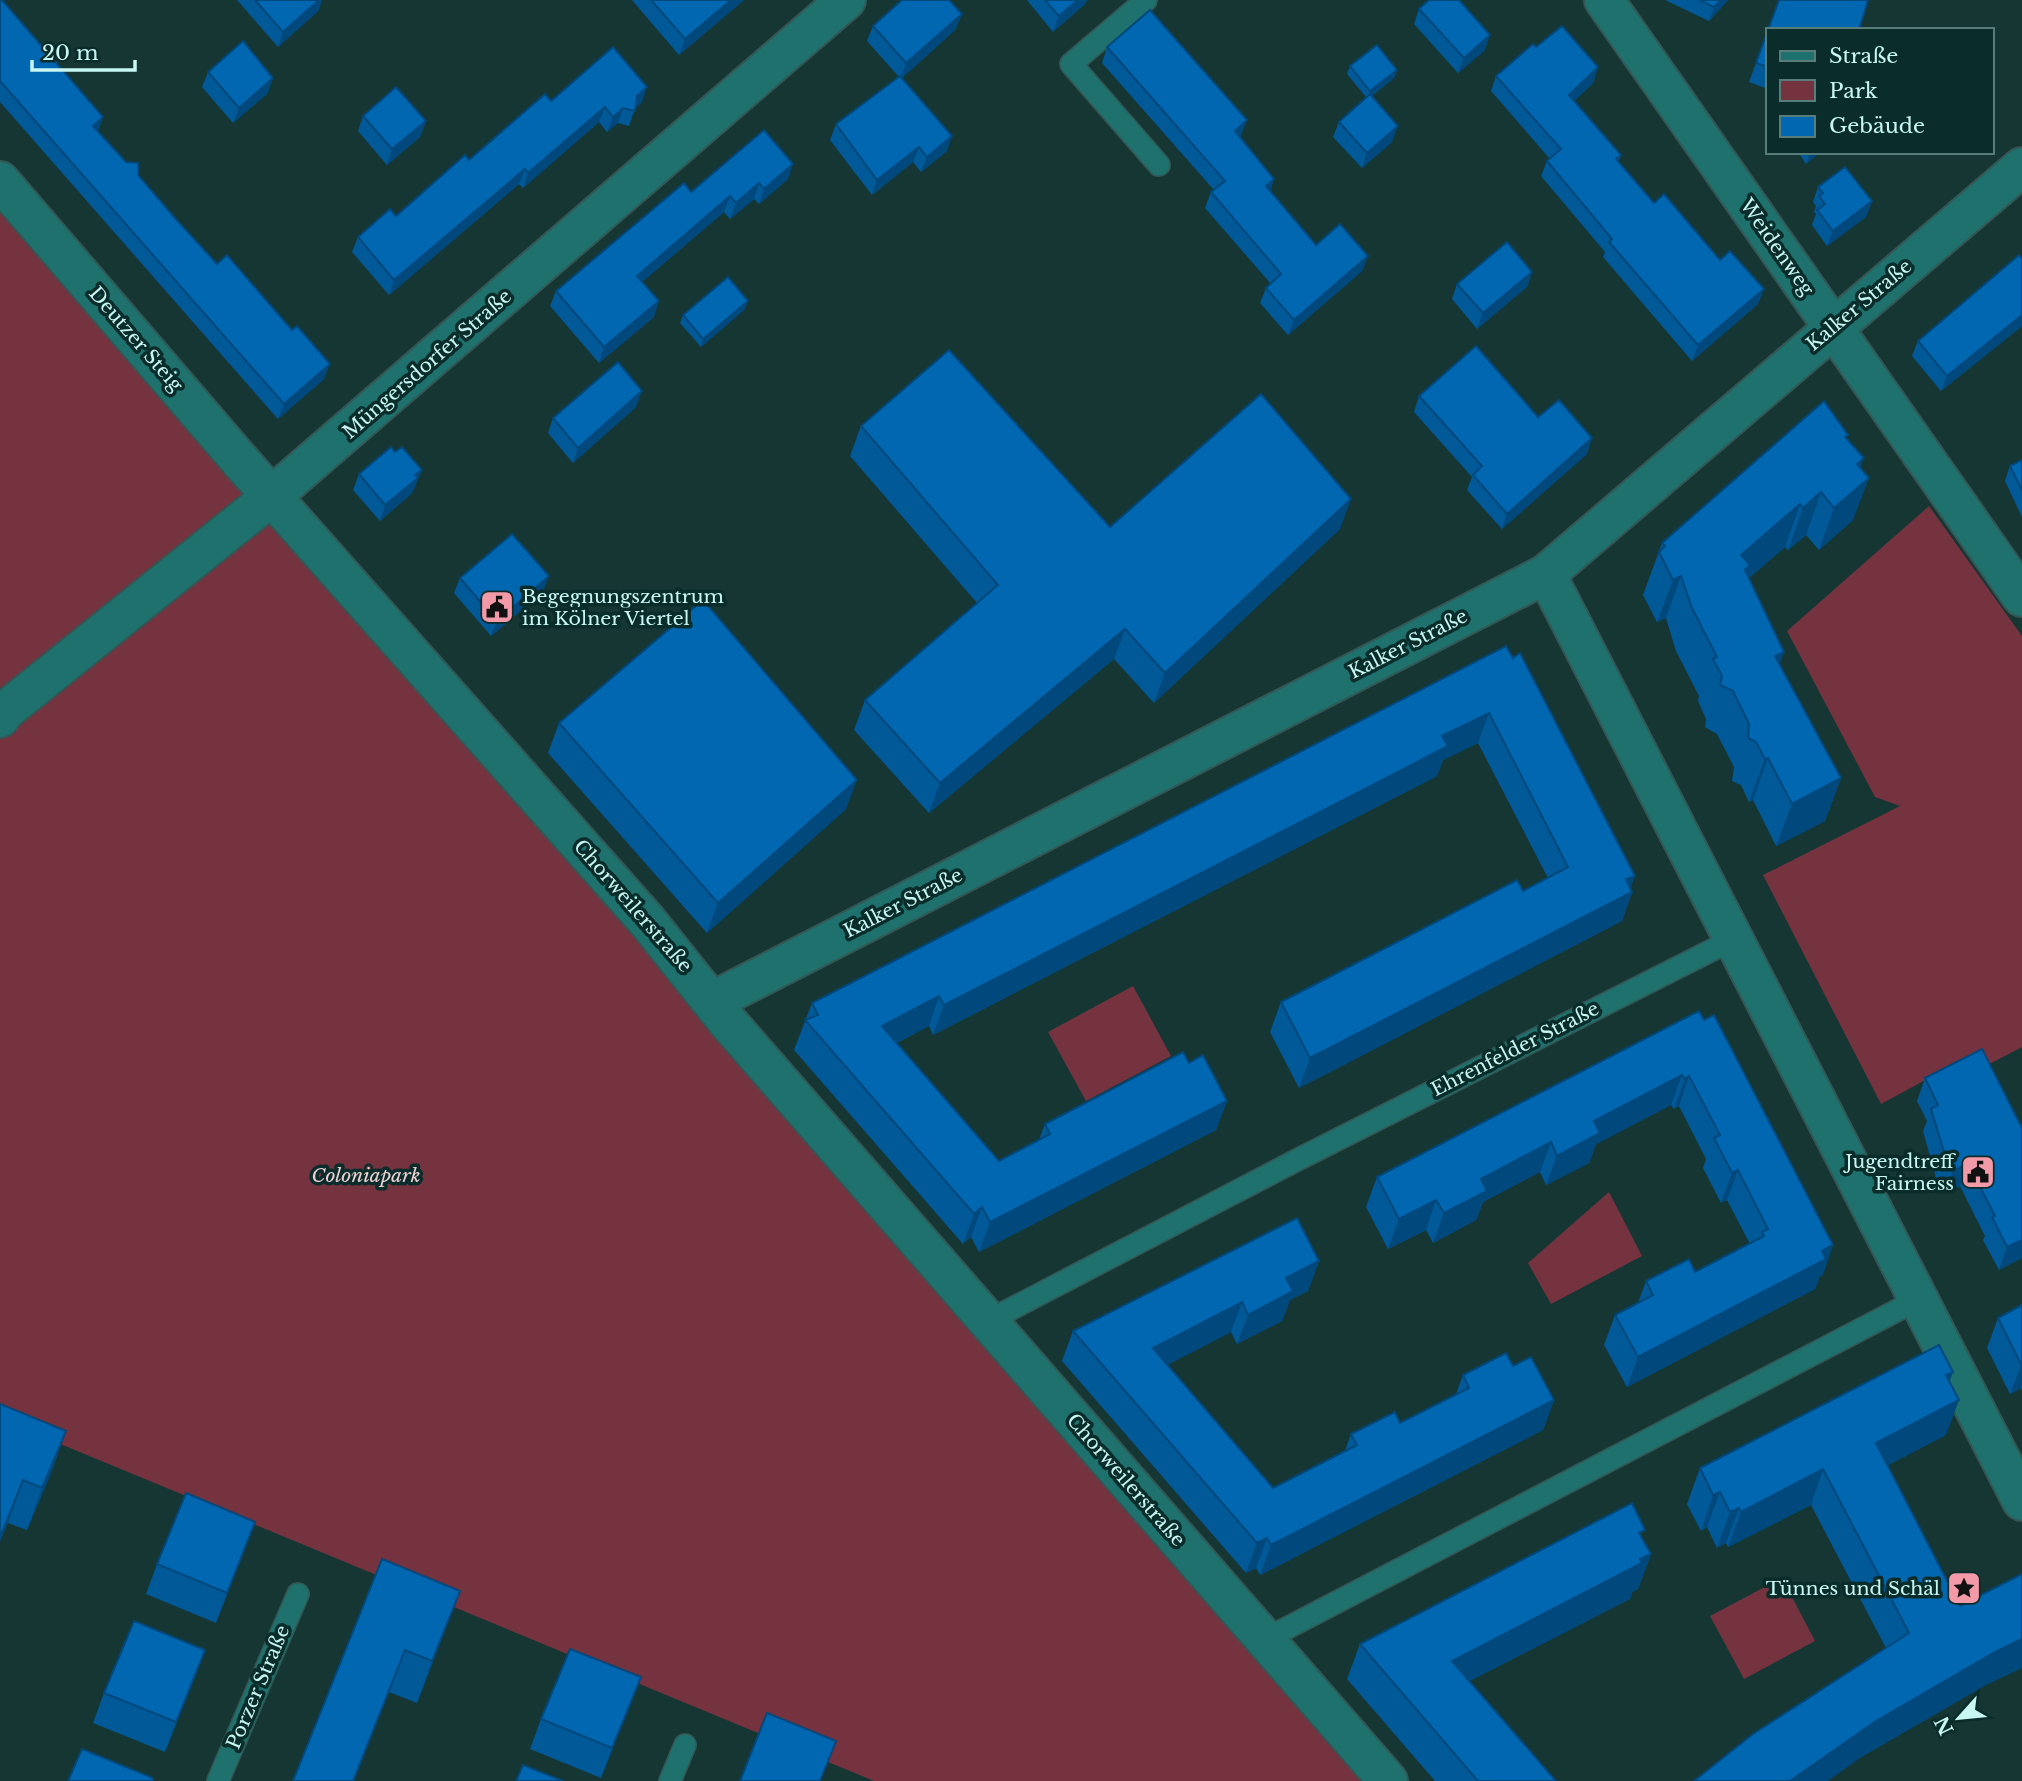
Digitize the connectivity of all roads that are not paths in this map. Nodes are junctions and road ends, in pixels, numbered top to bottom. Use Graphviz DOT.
graph roads {
  1 [pos="846,0"];
  2 [pos="1146,0"];
  3 [pos="1604,0"];
  4 [pos="1159,165"];
  5 [pos="2022,167"];
  6 [pos="0,181"];
  7 [pos="1832,327"];
  8 [pos="272,496"];
  9 [pos="1546,574"];
  10 [pos="2022,597"];
  11 [pos="0,718"];
  12 [pos="1734,939"];
  13 [pos="713,1000"];
  14 [pos="1919,1299"];
  15 [pos="988,1321"];
  16 [pos="2022,1501"];
  17 [pos="298,1594"];
  18 [pos="1264,1640"];
  19 [pos="685,1745"];
  20 [pos="218,1781"];
  21 [pos="670,1781"];
  22 [pos="1388,1781"];
  1 -- 8 [label="street, Müngersdorfer Straße"];
  2 -- 4 [label="lane"];
  3 -- 7 [label="street, Weidenweg"];
  5 -- 7 [label="street, Kalker Straße"];
  6 -- 8 [label="street, Deutzer Steig"];
  7 -- 9 [label="street, Kalker Straße"];
  7 -- 10 [label="street, Weidenweg"];
  8 -- 11 [label="street, Müngersdorfer Straße"];
  8 -- 13 [label="street, Chorweilerstraße"];
  9 -- 12 [label="street"];
  9 -- 13 [label="street, Kalker Straße"];
  12 -- 14 [label="street"];
  12 -- 15 [label="lane, Ehrenfelder Straße"];
  13 -- 15 [label="street, Chorweilerstraße"];
  14 -- 16 [label="street"];
  14 -- 18 [label="lane"];
  15 -- 18 [label="street, Chorweilerstraße"];
  17 -- 20 [label="lane, Porzer Straße"];
  18 -- 22 [label="street, Chorweilerstraße"];
  19 -- 21 [label="lane"];
}
